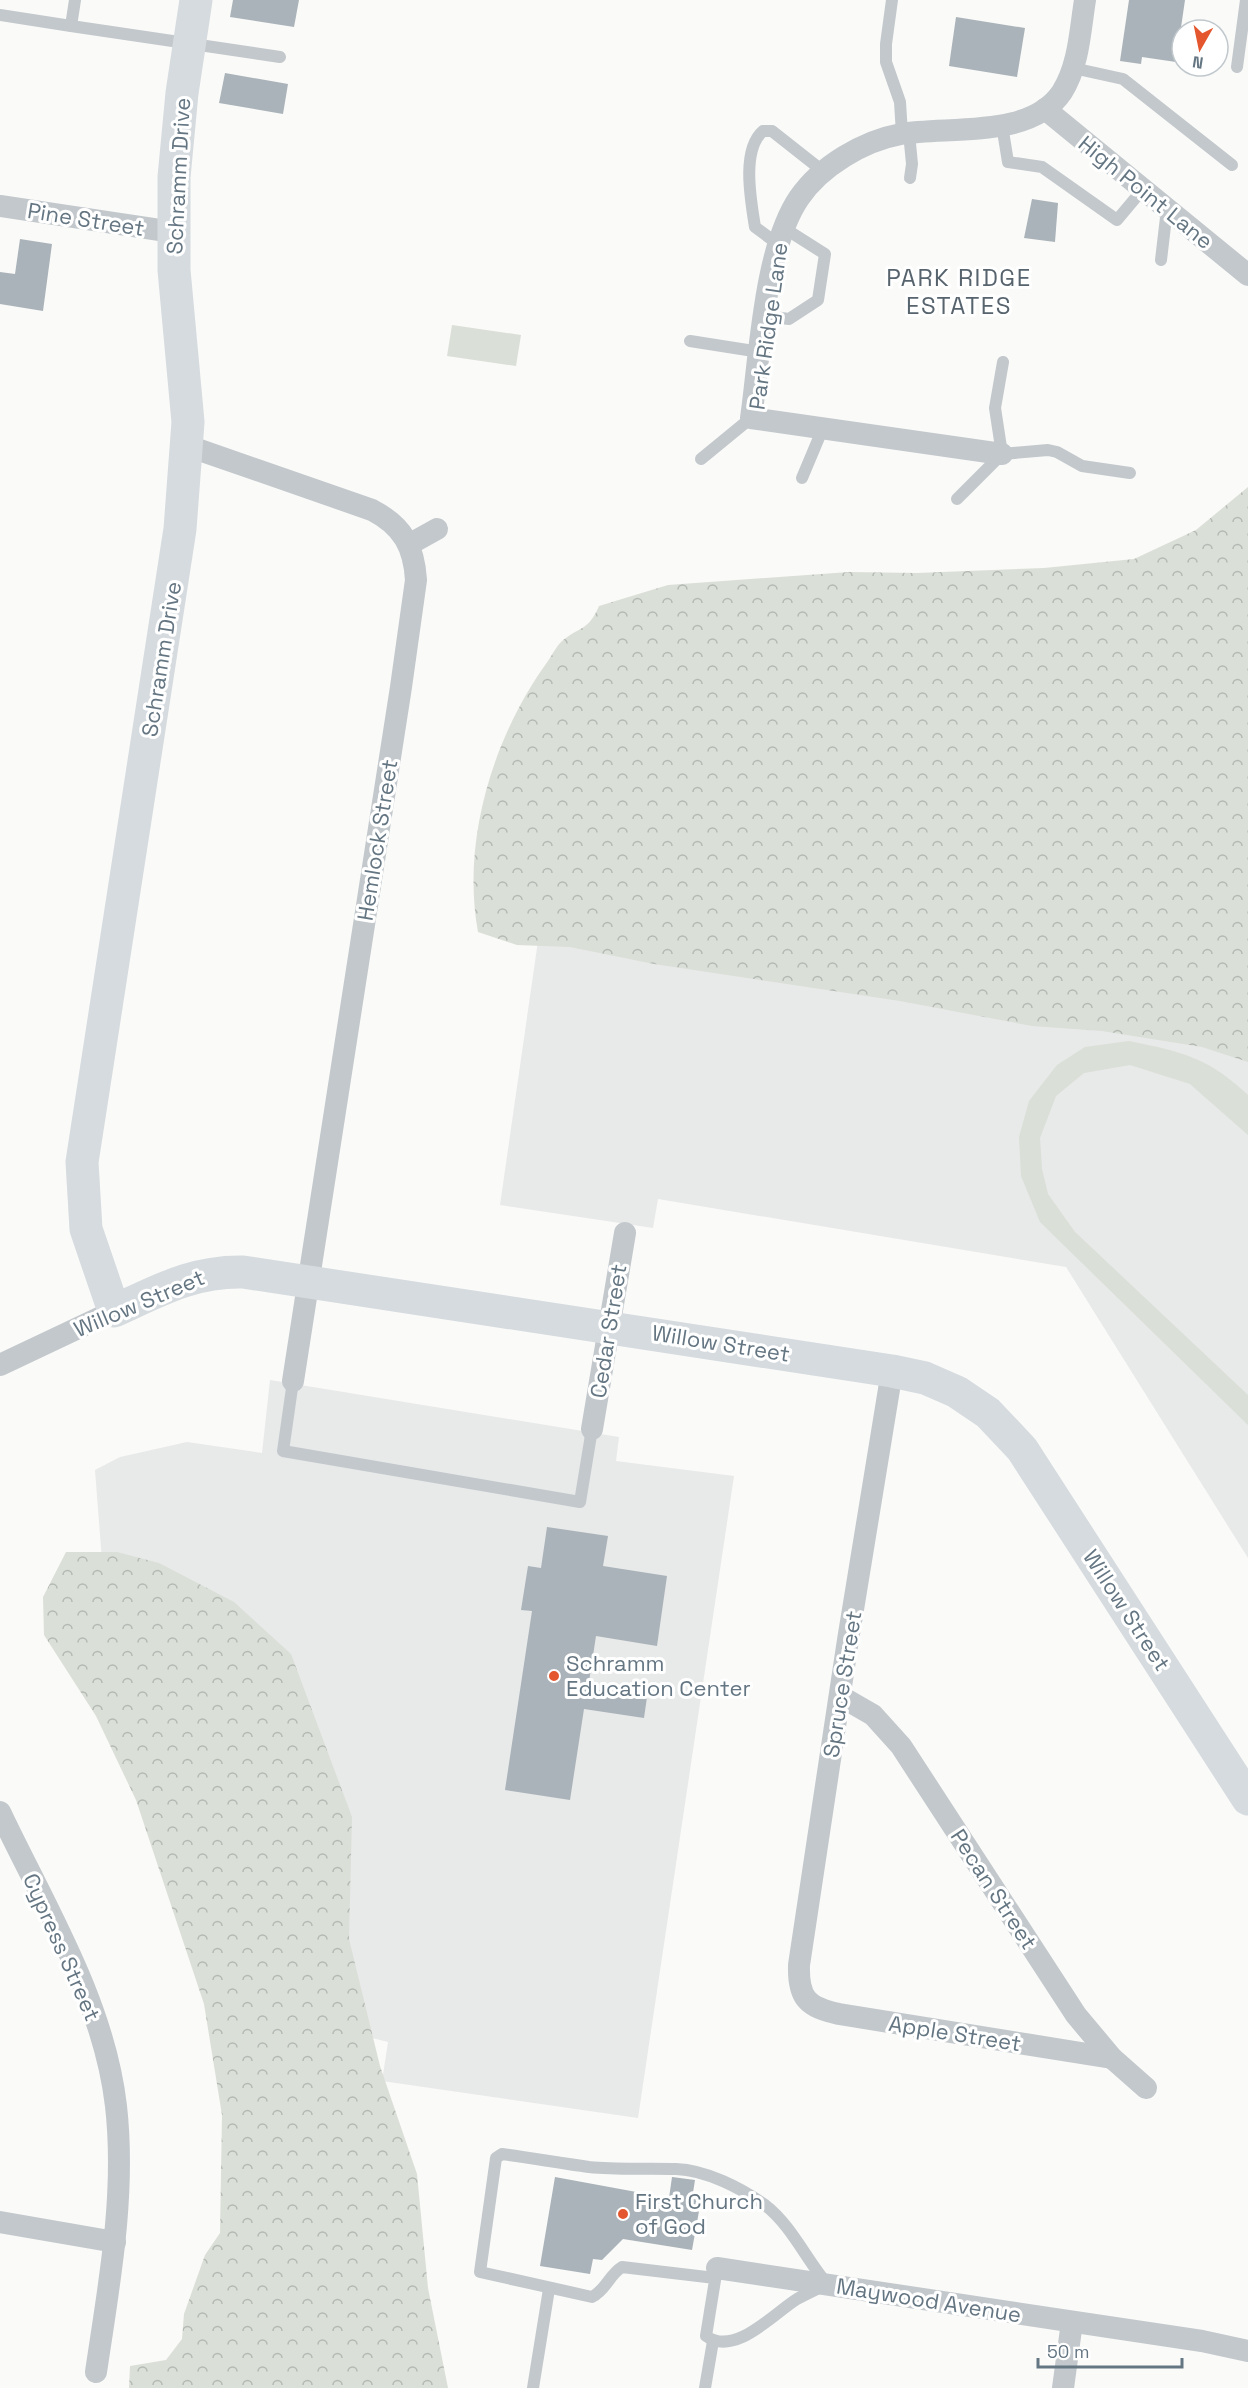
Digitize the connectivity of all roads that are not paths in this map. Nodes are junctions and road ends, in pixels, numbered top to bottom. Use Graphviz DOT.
graph roads {
  1 [pos="75,0"];
  2 [pos="196,0"];
  3 [pos="892,0"];
  4 [pos="1085,0"];
  5 [pos="1246,0"];
  6 [pos="0,15"];
  7 [pos="71,26"];
  8 [pos="189,44"];
  9 [pos="280,57"];
  10 [pos="1237,67"];
  11 [pos="1073,68"];
  12 [pos="1045,109"];
  13 [pos="1002,125"];
  14 [pos="906,134"];
  15 [pos="1232,165"];
  16 [pos="824,172"];
  17 [pos="910,178"];
  18 [pos="1143,189"];
  19 [pos="0,206"];
  20 [pos="1167,209"];
  21 [pos="173,232"];
  22 [pos="781,236"];
  23 [pos="1161,260"];
  24 [pos="1248,275"];
  25 [pos="766,316"];
  26 [pos="690,341"];
  27 [pos="760,352"];
  28 [pos="1003,362"];
  29 [pos="751,418"];
  30 [pos="823,428"];
  31 [pos="188,446"];
  32 [pos="1002,454"];
  33 [pos="700,459"];
  34 [pos="1130,473"];
  35 [pos="802,477"];
  36 [pos="957,500"];
  37 [pos="437,529"];
  38 [pos="410,544"];
  39 [pos="625,1233"];
  40 [pos="308,1281"];
  41 [pos="114,1311"];
  42 [pos="609,1326"];
  43 [pos="0,1365"];
  44 [pos="892,1371"];
  45 [pos="293,1381"];
  46 [pos="592,1429"];
  47 [pos="840,1696"];
  48 [pos="1248,1799"];
  49 [pos="0,1812"];
  50 [pos="803,1996"];
  51 [pos="1112,2058"];
  52 [pos="1146,2088"];
  53 [pos="0,2222"];
  54 [pos="115,2242"];
  55 [pos="716,2273"];
  56 [pos="827,2284"];
  57 [pos="549,2289"];
  58 [pos="1072,2322"];
  59 [pos="713,2341"];
  60 [pos="1248,2351"];
  61 [pos="96,2372"];
  62 [pos="533,2388"];
  63 [pos="705,2388"];
  64 [pos="1063,2388"];
  1 -- 7 [label="lane"];
  2 -- 8 [label="street, Schramm Drive"];
  3 -- 14 [label="lane"];
  4 -- 11 [label="street, Park Ridge Lane"];
  5 -- 10 [label="lane"];
  6 -- 7 [label="lane"];
  7 -- 8 [label="lane"];
  8 -- 9 [label="lane"];
  8 -- 21 [label="street, Schramm Drive"];
  11 -- 12 [label="street, Park Ridge Lane"];
  11 -- 15 [label="lane"];
  12 -- 13 [label="street, Park Ridge Lane"];
  12 -- 18 [label="street, High Point Lane"];
  13 -- 14 [label="street, Park Ridge Lane"];
  13 -- 18 [label="lane"];
  14 -- 16 [label="street, Park Ridge Lane"];
  14 -- 17 [label="lane"];
  16 -- 22 [label="street, Park Ridge Lane"];
  16 -- 22 [label="lane"];
  18 -- 20 [label="street, High Point Lane"];
  19 -- 21 [label="street, Pine Street"];
  20 -- 23 [label="lane"];
  20 -- 24 [label="street, High Point Lane"];
  21 -- 31 [label="street, Schramm Drive"];
  22 -- 25 [label="street, Park Ridge Lane"];
  22 -- 25 [label="lane"];
  25 -- 27 [label="street, Park Ridge Lane"];
  26 -- 27 [label="lane"];
  27 -- 29 [label="street, Park Ridge Lane"];
  28 -- 32 [label="lane"];
  29 -- 30 [label="street, Park Ridge Lane"];
  29 -- 33 [label="lane"];
  30 -- 32 [label="street, Park Ridge Lane"];
  30 -- 35 [label="lane"];
  31 -- 38 [label="street"];
  31 -- 41 [label="street, Schramm Drive"];
  32 -- 34 [label="lane"];
  32 -- 36 [label="lane"];
  37 -- 38 [label="street"];
  38 -- 40 [label="street, Hemlock Street"];
  39 -- 42 [label="street, Cedar Street"];
  40 -- 41 [label="street, Willow Street"];
  40 -- 42 [label="street, Willow Street"];
  40 -- 45 [label="street, Hemlock Street"];
  41 -- 43 [label="street, Willow Street"];
  42 -- 44 [label="street, Willow Street"];
  42 -- 46 [label="street, Cedar Street"];
  44 -- 47 [label="street, Spruce Street"];
  44 -- 48 [label="street, Willow Street"];
  45 -- 46 [label="lane"];
  47 -- 50 [label="street, Spruce Street"];
  47 -- 51 [label="street, Pecan Street"];
  49 -- 54 [label="street, Cypress Street"];
  50 -- 51 [label="street, Apple Street"];
  51 -- 52 [label="street, Pecan Street"];
  53 -- 54 [label="street"];
  54 -- 61 [label="street, Cypress Street"];
  55 -- 56 [label="street, Maywood Avenue"];
  55 -- 57 [label="lane"];
  55 -- 59 [label="lane"];
  56 -- 57 [label="lane"];
  56 -- 58 [label="street, Maywood Avenue"];
  56 -- 59 [label="lane"];
  57 -- 62 [label="lane"];
  58 -- 60 [label="street, Maywood Avenue"];
  58 -- 64 [label="street"];
  59 -- 63 [label="lane"];
}
